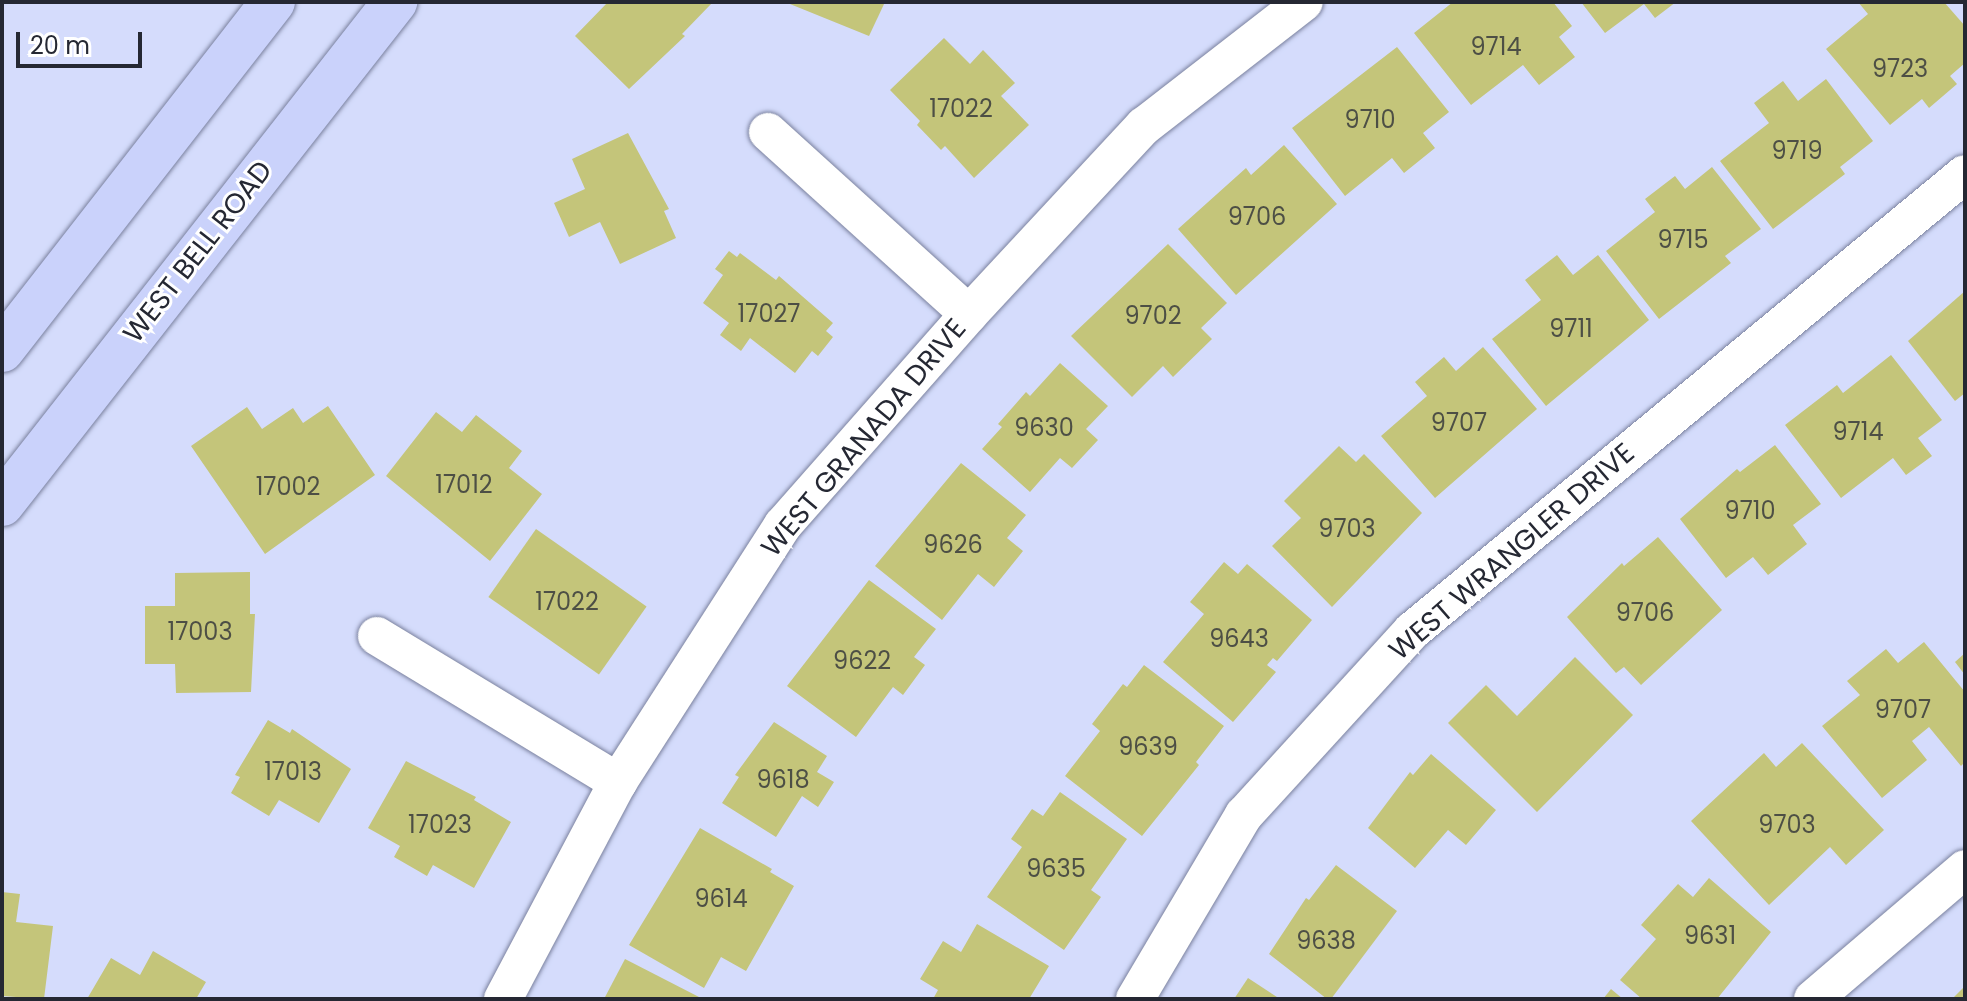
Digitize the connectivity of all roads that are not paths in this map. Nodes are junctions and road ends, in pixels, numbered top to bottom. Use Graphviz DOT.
graph roads {
  1 [pos="273,2"];
  2 [pos="395,2"];
  3 [pos="1304,2"];
  4 [pos="768,132"];
  5 [pos="1965,174"];
  6 [pos="969,314"];
  7 [pos="2,350"];
  8 [pos="2,504"];
  9 [pos="377,636"];
  10 [pos="618,782"];
  11 [pos="1965,869"];
  12 [pos="503,999"];
  13 [pos="1135,999"];
  14 [pos="1813,999"];
  1 -- 7 [label="main road"];
  2 -- 8 [label="main road, WEST BELL ROAD"];
  3 -- 6 [label="street, WEST GRANADA DRIVE"];
  4 -- 6 [label="street"];
  5 -- 13 [label="street, WEST WRANGLER DRIVE"];
  6 -- 10 [label="street, WEST GRANADA DRIVE"];
  9 -- 10 [label="street"];
  10 -- 12 [label="street, WEST GRANADA DRIVE"];
  11 -- 14 [label="street"];
}
